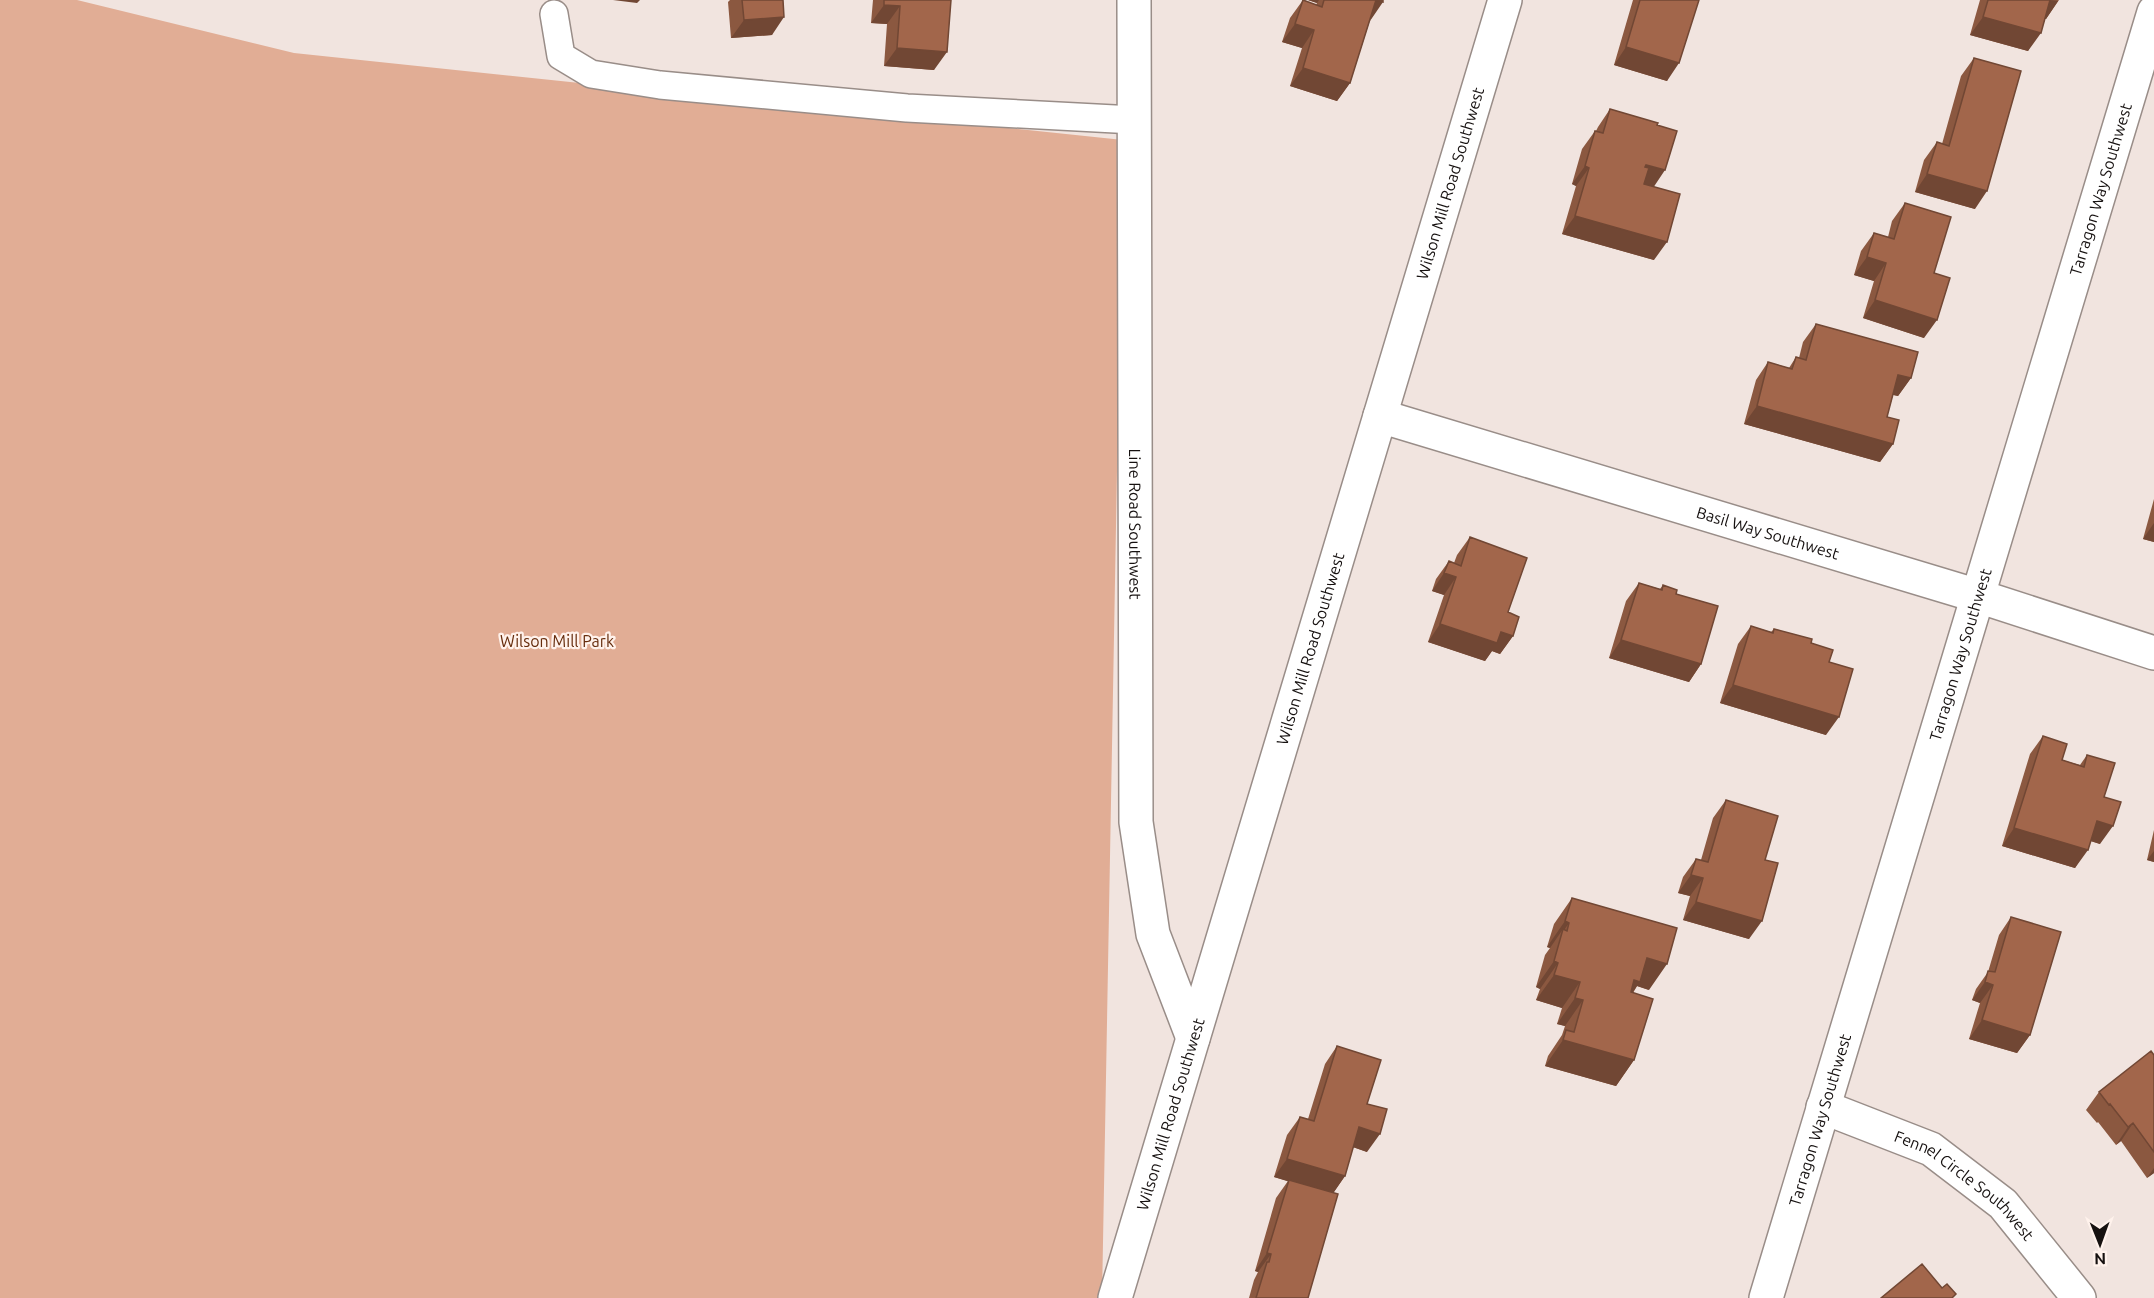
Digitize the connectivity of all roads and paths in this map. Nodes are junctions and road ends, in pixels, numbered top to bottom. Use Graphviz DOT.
graph roads {
  1 [pos="1134,0"];
  2 [pos="1505,0"];
  3 [pos="2154,12"];
  4 [pos="554,14"];
  5 [pos="1134,120"];
  6 [pos="1380,417"];
  7 [pos="1978,596"];
  8 [pos="2154,653"];
  9 [pos="1193,1038"];
  10 [pos="1823,1107"];
  11 [pos="1115,1298"];
  12 [pos="1766,1298"];
  13 [pos="2079,1298"];
  1 -- 5 [label="street, Line Road Southwest"];
  2 -- 6 [label="street, Wilson Mill Road Southwest"];
  3 -- 7 [label="street, Tarragon Way Southwest"];
  4 -- 5 [label="lane"];
  5 -- 9 [label="street, Line Road Southwest"];
  6 -- 7 [label="street, Basil Way Southwest"];
  6 -- 9 [label="street, Wilson Mill Road Southwest"];
  7 -- 8 [label="street, Basil Way Southwest"];
  7 -- 10 [label="street, Tarragon Way Southwest"];
  9 -- 11 [label="street, Wilson Mill Road Southwest"];
  10 -- 12 [label="street, Tarragon Way Southwest"];
  10 -- 13 [label="street, Fennel Circle Southwest"];
}
